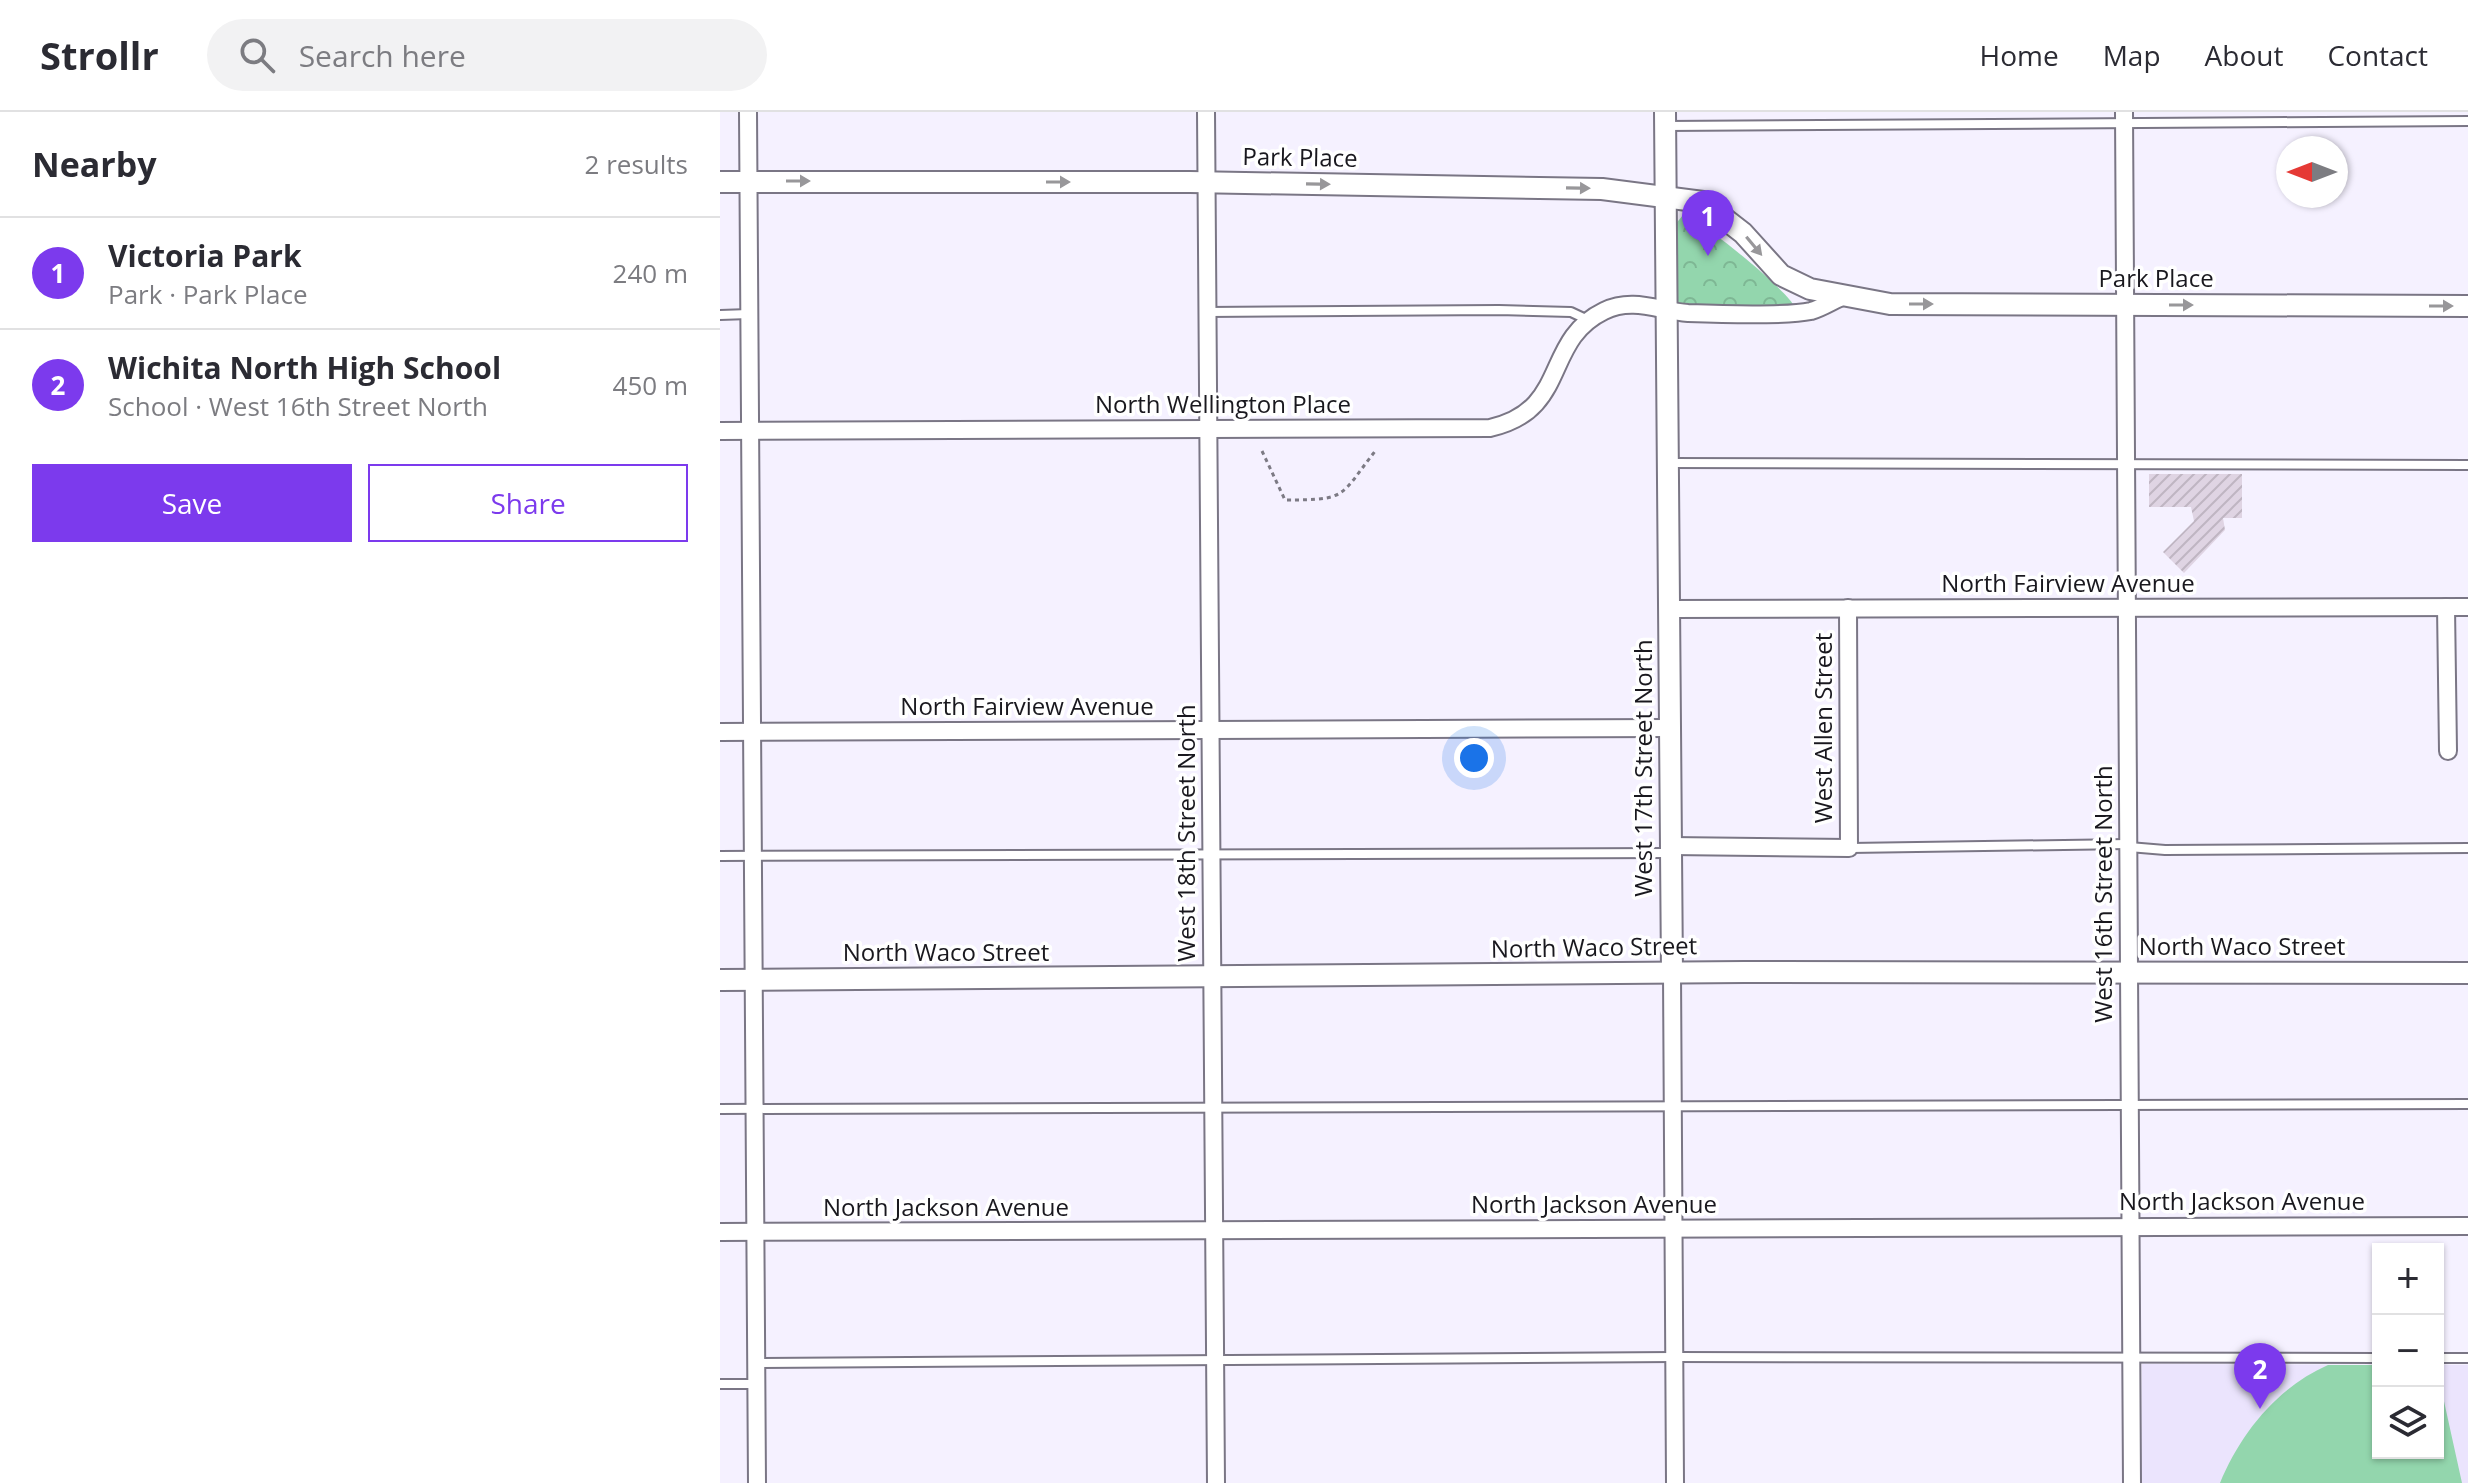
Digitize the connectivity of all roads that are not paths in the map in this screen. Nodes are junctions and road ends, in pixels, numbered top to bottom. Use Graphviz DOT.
graph roads {
  1 [pos="748,112"];
  2 [pos="1206,112"];
  3 [pos="2124,118"];
  4 [pos="1665,119"];
  5 [pos="2468,121"];
  6 [pos="748,181"];
  7 [pos="720,182"];
  8 [pos="1206,183"];
  9 [pos="1666,196"];
  10 [pos="1844,296"];
  11 [pos="2124,305"];
  12 [pos="2468,306"];
  13 [pos="1667,307"];
  14 [pos="1207,312"];
  15 [pos="749,314"];
  16 [pos="720,315"];
  17 [pos="1588,320"];
  18 [pos="1208,429"];
  19 [pos="720,431"];
  20 [pos="750,431"];
  21 [pos="1668,463"];
  22 [pos="2468,465"];
  23 [pos="2125,466"];
  24 [pos="2446,607"];
  25 [pos="2468,607"];
  26 [pos="1848,608"];
  27 [pos="2126,608"];
  28 [pos="1669,609"];
  29 [pos="1670,728"];
  30 [pos="1210,731"];
  31 [pos="720,732"];
  32 [pos="753,732"];
  33 [pos="2448,751"];
  34 [pos="2128,845"];
  35 [pos="1849,848"];
  36 [pos="2468,848"];
  37 [pos="1670,850"];
  38 [pos="1211,855"];
  39 [pos="720,856"];
  40 [pos="753,856"];
  41 [pos="1672,973"];
  42 [pos="2129,973"];
  43 [pos="2468,973"];
  44 [pos="1212,978"];
  45 [pos="720,980"];
  46 [pos="753,980"];
  47 [pos="2468,1104"];
  48 [pos="2130,1105"];
  49 [pos="1672,1106"];
  50 [pos="1214,1108"];
  51 [pos="720,1109"];
  52 [pos="754,1109"];
  53 [pos="2130,1226"];
  54 [pos="2468,1226"];
  55 [pos="1673,1229"];
  56 [pos="1215,1231"];
  57 [pos="720,1232"];
  58 [pos="755,1232"];
  59 [pos="1674,1357"];
  60 [pos="2131,1357"];
  61 [pos="2372,1358"];
  62 [pos="2444,1358"];
  63 [pos="2468,1358"];
  64 [pos="1216,1360"];
  65 [pos="756,1363"];
  66 [pos="720,1384"];
  67 [pos="757,1384"];
  68 [pos="757,1483"];
  69 [pos="1216,1483"];
  70 [pos="1675,1483"];
  71 [pos="2132,1483"];
  1 -- 6 [label="street"];
  2 -- 8 [label="street, West 18th Street North"];
  3 -- 4 [label="lane"];
  3 -- 5 [label="lane"];
  3 -- 11 [label="street, West 16th Street North"];
  4 -- 9 [label="street, West 17th Street North"];
  6 -- 7 [label="street, Park Place"];
  6 -- 8 [label="street, Park Place, one-way"];
  6 -- 15 [label="street"];
  8 -- 9 [label="street, Park Place, one-way"];
  8 -- 14 [label="street, West 18th Street North"];
  9 -- 10 [label="street, Park Place, one-way"];
  9 -- 13 [label="street, West 17th Street North"];
  10 -- 11 [label="street, Park Place, one-way"];
  10 -- 13 [label="street"];
  11 -- 12 [label="street, Park Place, one-way"];
  11 -- 23 [label="street, West 16th Street North"];
  13 -- 17 [label="street"];
  13 -- 21 [label="street, West 17th Street North"];
  14 -- 17 [label="lane"];
  14 -- 18 [label="street, West 18th Street North"];
  15 -- 16 [label="lane"];
  15 -- 20 [label="street"];
  17 -- 18 [label="street, North Wellington Place"];
  18 -- 20 [label="street, North Wellington Place"];
  18 -- 30 [label="street, West 18th Street North"];
  19 -- 20 [label="street, North Wellington Place"];
  20 -- 32 [label="street"];
  21 -- 23 [label="lane"];
  21 -- 28 [label="street, West 17th Street North"];
  22 -- 23 [label="lane"];
  23 -- 27 [label="street, West 16th Street North"];
  24 -- 25 [label="street, North Fairview Avenue"];
  24 -- 27 [label="street, North Fairview Avenue"];
  24 -- 33 [label="street"];
  26 -- 27 [label="street, North Fairview Avenue"];
  26 -- 28 [label="street, North Fairview Avenue"];
  26 -- 35 [label="street, West Allen Street"];
  27 -- 34 [label="street, West 16th Street North"];
  28 -- 29 [label="street, West 17th Street North"];
  29 -- 30 [label="street, North Fairview Avenue"];
  29 -- 37 [label="street, West 17th Street North"];
  30 -- 32 [label="street, North Fairview Avenue"];
  30 -- 38 [label="street, West 18th Street North"];
  31 -- 32 [label="street, North Fairview Avenue"];
  32 -- 40 [label="street"];
  34 -- 35 [label="lane"];
  34 -- 36 [label="lane"];
  34 -- 42 [label="street, West 16th Street North"];
  35 -- 37 [label="street"];
  37 -- 38 [label="lane"];
  37 -- 41 [label="street, West 17th Street North"];
  38 -- 40 [label="lane"];
  38 -- 44 [label="street, West 18th Street North"];
  39 -- 40 [label="lane"];
  40 -- 46 [label="street"];
  41 -- 42 [label="street, North Waco Street"];
  41 -- 44 [label="street, North Waco Street"];
  41 -- 49 [label="street, West 17th Street North"];
  42 -- 43 [label="street, North Waco Street"];
  42 -- 48 [label="street, West 16th Street North"];
  44 -- 46 [label="street, North Waco Street"];
  44 -- 50 [label="street, West 18th Street North"];
  45 -- 46 [label="street, North Waco Street"];
  46 -- 52 [label="street"];
  47 -- 48 [label="lane"];
  48 -- 49 [label="lane"];
  48 -- 53 [label="street, West 16th Street North"];
  49 -- 50 [label="lane"];
  49 -- 55 [label="street, West 17th Street North"];
  50 -- 52 [label="lane"];
  50 -- 56 [label="street, West 18th Street North"];
  51 -- 52 [label="lane"];
  52 -- 58 [label="street"];
  53 -- 54 [label="street, North Jackson Avenue"];
  53 -- 55 [label="street, North Jackson Avenue"];
  53 -- 60 [label="street, West 16th Street North"];
  55 -- 56 [label="street, North Jackson Avenue"];
  55 -- 59 [label="street, West 17th Street North"];
  56 -- 58 [label="street, North Jackson Avenue"];
  56 -- 64 [label="street, West 18th Street North"];
  57 -- 58 [label="street, North Jackson Avenue"];
  58 -- 65 [label="street"];
  59 -- 60 [label="lane"];
  59 -- 64 [label="lane"];
  59 -- 70 [label="street, West 17th Street North"];
  60 -- 61 [label="lane"];
  60 -- 71 [label="street, West 16th Street North"];
  62 -- 63 [label="lane"];
  64 -- 65 [label="lane"];
  64 -- 69 [label="street, West 18th Street North"];
  65 -- 67 [label="street"];
  66 -- 67 [label="lane"];
  67 -- 68 [label="street"];
}
